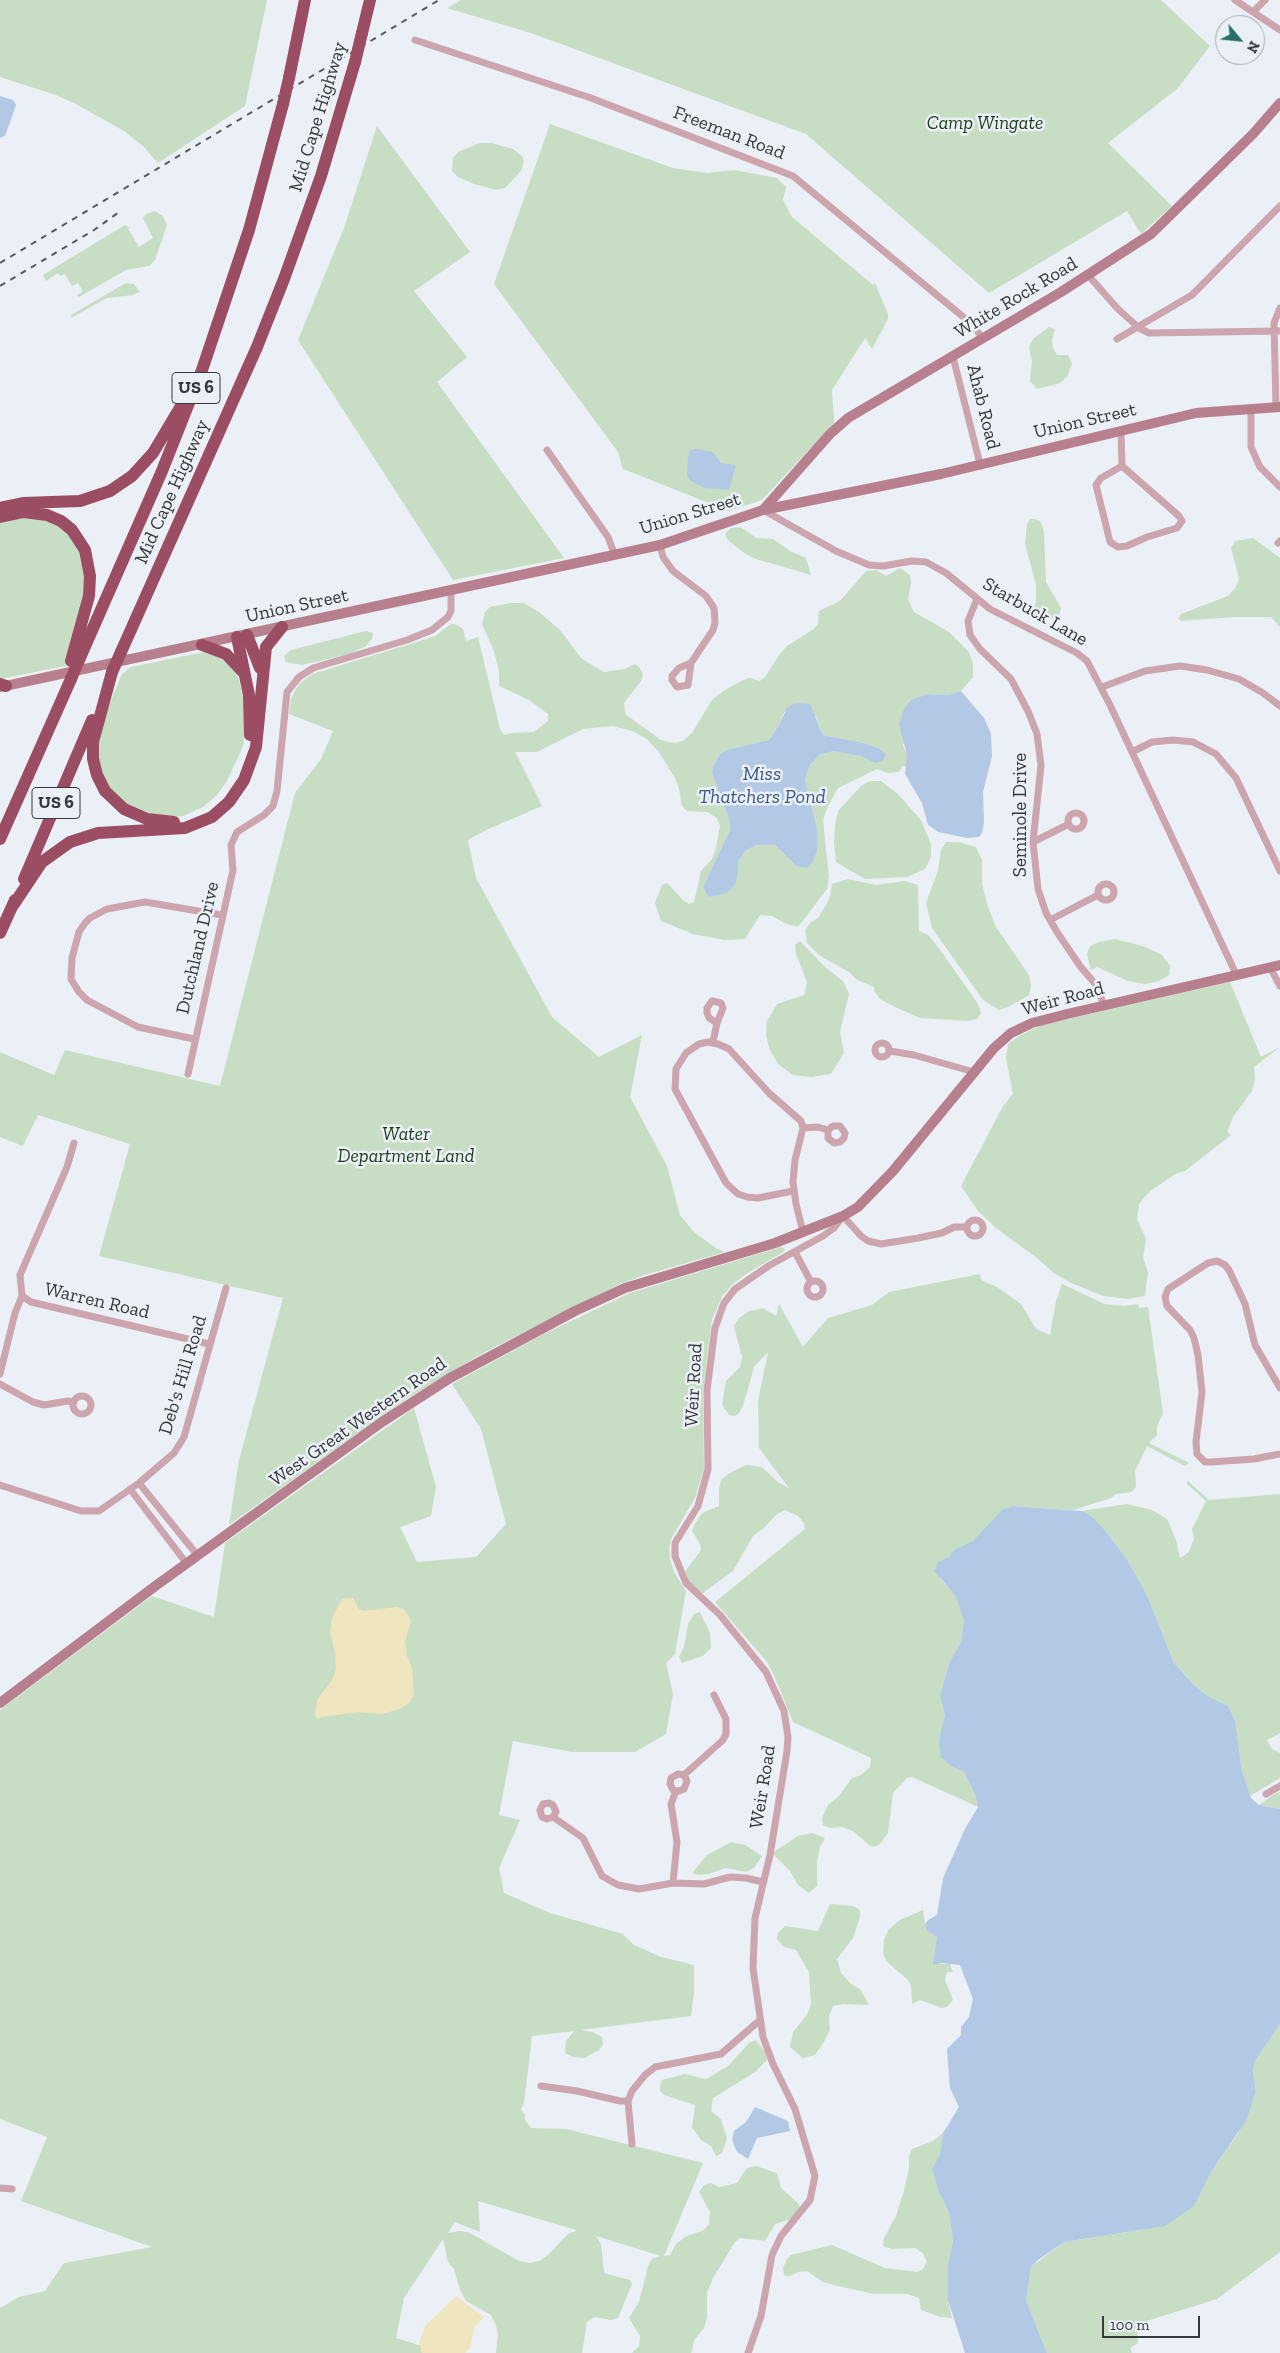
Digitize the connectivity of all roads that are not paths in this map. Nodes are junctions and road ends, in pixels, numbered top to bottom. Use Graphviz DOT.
graph roads {
  1 [pos="305,0"];
  2 [pos="370,0"];
  3 [pos="1235,0"];
  4 [pos="1264,0"];
  5 [pos="1254,11"];
  6 [pos="1280,30"];
  7 [pos="416,40"];
  8 [pos="1280,103"];
  9 [pos="1280,206"];
  10 [pos="1088,275"];
  11 [pos="1280,308"];
  12 [pos="1138,328"];
  13 [pos="1277,331"];
  14 [pos="983,339"];
  15 [pos="1117,339"];
  16 [pos="953,357"];
  17 [pos="202,370"];
  18 [pos="1278,407"];
  19 [pos="1251,410"];
  20 [pos="1121,430"];
  21 [pos="547,450"];
  22 [pos="980,464"];
  23 [pos="1122,466"];
  24 [pos="1280,487"];
  25 [pos="0,508"];
  26 [pos="763,510"];
  27 [pos="0,517"];
  28 [pos="660,544"];
  29 [pos="614,554"];
  30 [pos="451,591"];
  31 [pos="977,600"];
  32 [pos="282,627"];
  33 [pos="242,636"];
  34 [pos="202,644"];
  35 [pos="75,661"];
  36 [pos="691,663"];
  37 [pos="112,668"];
  38 [pos="245,674"];
  39 [pos="261,676"];
  40 [pos="2,686"];
  41 [pos="1102,687"];
  42 [pos="1280,706"];
  43 [pos="1132,752"];
  44 [pos="1069,824"];
  45 [pos="0,839"];
  46 [pos="1034,842"];
  47 [pos="1280,871"];
  48 [pos="1098,895"];
  49 [pos="12,906"];
  50 [pos="222,915"];
  51 [pos="1050,920"];
  52 [pos="0,933"];
  53 [pos="1275,966"];
  54 [pos="1236,974"];
  55 [pos="1280,986"];
  56 [pos="1104,1005"];
  57 [pos="717,1023"];
  58 [pos="194,1039"];
  59 [pos="713,1042"];
  60 [pos="890,1051"];
  61 [pos="974,1072"];
  62 [pos="188,1074"];
  63 [pos="803,1128"];
  64 [pos="828,1130"];
  65 [pos="74,1142"];
  66 [pos="793,1191"];
  67 [pos="843,1216"];
  68 [pos="968,1227"];
  69 [pos="803,1232"];
  70 [pos="795,1252"];
  71 [pos="811,1282"];
  72 [pos="226,1288"];
  73 [pos="22,1296"];
  74 [pos="209,1344"];
  75 [pos="0,1374"];
  76 [pos="0,1384"];
  77 [pos="1280,1388"];
  78 [pos="74,1402"];
  79 [pos="1280,1454"];
  80 [pos="139,1483"];
  81 [pos="0,1484"];
  82 [pos="130,1490"];
  83 [pos="198,1556"];
  84 [pos="187,1564"];
  85 [pos="714,1695"];
  86 [pos="0,1703"];
  87 [pos="684,1775"];
  88 [pos="1280,1786"];
  89 [pos="676,1791"];
  90 [pos="1266,1794"];
  91 [pos="553,1817"];
  92 [pos="763,1882"];
  93 [pos="673,1883"];
  94 [pos="760,2020"];
  95 [pos="542,2086"];
  96 [pos="628,2101"];
  97 [pos="632,2144"];
  98 [pos="0,2188"];
  99 [pos="12,2189"];
  100 [pos="748,2353"];
  1 -- 17 [label="highway, Mid Cape Highway / US 6, bridge"];
  2 -- 37 [label="highway, Mid Cape Highway / US 6, bridge"];
  3 -- 5 [label="street"];
  4 -- 5 [label="street"];
  5 -- 6 [label="street"];
  7 -- 14 [label="street, Freeman Road"];
  8 -- 10 [label="street, White Rock Road"];
  9 -- 12 [label="street"];
  10 -- 12 [label="street"];
  10 -- 14 [label="street, White Rock Road"];
  11 -- 13 [label="street"];
  12 -- 13 [label="street"];
  12 -- 15 [label="street"];
  13 -- 18 [label="street"];
  14 -- 16 [label="street, White Rock Road"];
  16 -- 22 [label="street, Ahab Road"];
  16 -- 26 [label="street, White Rock Road"];
  17 -- 25 [label="highway"];
  17 -- 35 [label="highway, Mid Cape Highway / US 6"];
  18 -- 19 [label="street, Union Street"];
  19 -- 20 [label="street, Union Street"];
  19 -- 24 [label="street"];
  20 -- 22 [label="street, Union Street"];
  20 -- 23 [label="street"];
  21 -- 29 [label="street"];
  22 -- 26 [label="street, Union Street"];
  23 -- 23 [label="street"];
  26 -- 28 [label="street, Union Street"];
  26 -- 31 [label="street, Starbuck Lane"];
  27 -- 35 [label="highway"];
  28 -- 29 [label="street, Union Street"];
  28 -- 36 [label="street"];
  29 -- 30 [label="street, Union Street"];
  30 -- 32 [label="street, Union Street"];
  30 -- 50 [label="street, Dutchland Drive"];
  31 -- 41 [label="street, Starbuck Lane"];
  31 -- 46 [label="street, Seminole Drive"];
  32 -- 33 [label="street, Union Street"];
  32 -- 39 [label="highway"];
  33 -- 34 [label="street, Union Street"];
  33 -- 38 [label="highway"];
  33 -- 39 [label="highway"];
  34 -- 37 [label="street, Union Street"];
  34 -- 38 [label="highway"];
  35 -- 45 [label="highway, Mid Cape Highway / US 6, bridge"];
  37 -- 38 [label="highway"];
  37 -- 40 [label="street, Union Street"];
  37 -- 49 [label="highway, Mid Cape Highway / US 6"];
  39 -- 49 [label="highway"];
  41 -- 42 [label="street"];
  41 -- 43 [label="street, Starbuck Lane"];
  43 -- 47 [label="street"];
  43 -- 54 [label="street, Starbuck Lane"];
  44 -- 46 [label="street"];
  46 -- 51 [label="street, Seminole Drive"];
  48 -- 51 [label="street"];
  49 -- 52 [label="highway, Mid Cape Highway / US 6"];
  50 -- 58 [label="street, Dutchland Drive"];
  50 -- 58 [label="street"];
  51 -- 56 [label="street, Seminole Drive"];
  53 -- 54 [label="street, Weir Road"];
  53 -- 55 [label="street"];
  54 -- 56 [label="street, Weir Road"];
  56 -- 61 [label="street, Weir Road"];
  57 -- 59 [label="street"];
  58 -- 62 [label="street, Dutchland Drive"];
  59 -- 63 [label="street"];
  59 -- 66 [label="street"];
  60 -- 61 [label="street"];
  61 -- 67 [label="street, Weir Road"];
  63 -- 64 [label="street"];
  63 -- 66 [label="street"];
  65 -- 73 [label="street, Warren Road"];
  66 -- 69 [label="street"];
  67 -- 68 [label="street"];
  67 -- 69 [label="street, Weir Road"];
  67 -- 70 [label="street, Weir Road"];
  69 -- 83 [label="street, West Great Western Road"];
  70 -- 71 [label="street"];
  70 -- 92 [label="street, Weir Road"];
  72 -- 74 [label="street, Deb's Hill Road"];
  73 -- 74 [label="street, Warren Road"];
  73 -- 75 [label="street"];
  74 -- 80 [label="street, Deb's Hill Road"];
  76 -- 78 [label="street"];
  77 -- 79 [label="street"];
  80 -- 82 [label="street, Deb's Hill Road"];
  80 -- 83 [label="street"];
  81 -- 82 [label="street, Deb's Hill Road"];
  82 -- 84 [label="street"];
  83 -- 84 [label="street, West Great Western Road"];
  84 -- 86 [label="street, West Great Western Road"];
  85 -- 87 [label="street"];
  87 -- 89 [label="street"];
  87 -- 89 [label="street"];
  88 -- 90 [label="street"];
  89 -- 93 [label="street"];
  91 -- 93 [label="street"];
  92 -- 93 [label="street"];
  92 -- 94 [label="street, Weir Road"];
  94 -- 96 [label="street"];
  94 -- 100 [label="street, Weir Road"];
  95 -- 96 [label="street"];
  96 -- 97 [label="street"];
  98 -- 99 [label="street"];
}
